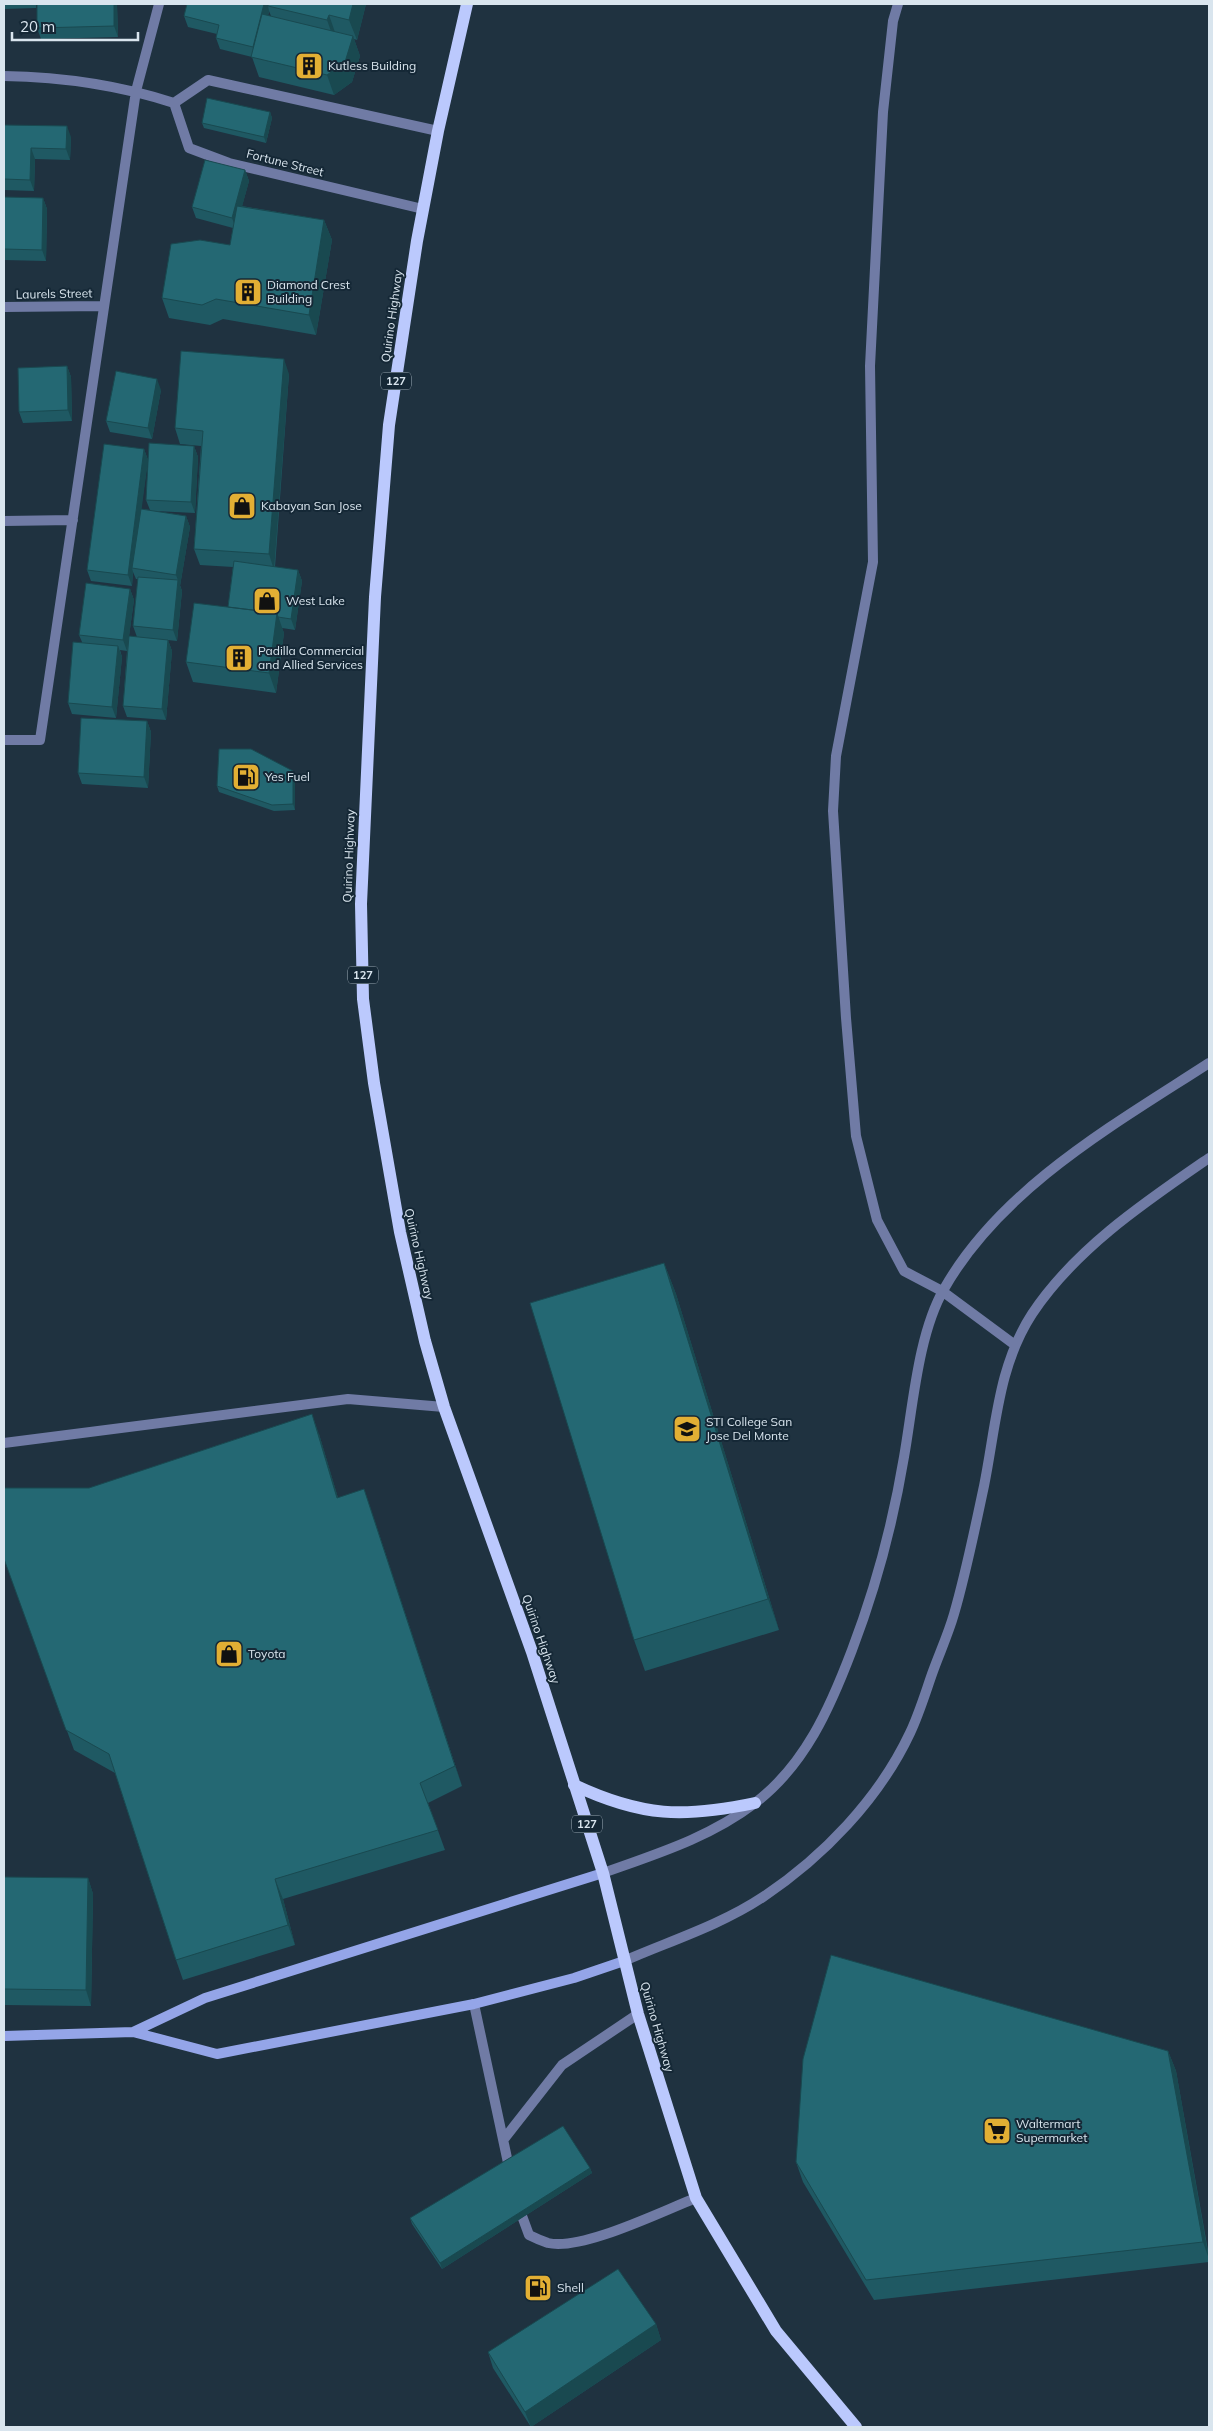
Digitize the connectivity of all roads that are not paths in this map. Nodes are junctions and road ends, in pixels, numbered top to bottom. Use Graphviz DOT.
graph roads {
  1 [pos="159,4"];
  2 [pos="466,4"];
  3 [pos="898,4"];
  4 [pos="4,76"];
  5 [pos="136,91"];
  6 [pos="174,103"];
  7 [pos="438,131"];
  8 [pos="423,209"];
  9 [pos="104,306"];
  10 [pos="4,307"];
  11 [pos="4,520"];
  12 [pos="73,520"];
  13 [pos="4,740"];
  14 [pos="1209,1063"];
  15 [pos="1209,1158"];
  16 [pos="942,1291"];
  17 [pos="1015,1345"];
  18 [pos="444,1407"];
  19 [pos="4,1443"];
  20 [pos="574,1785"];
  21 [pos="755,1803"];
  22 [pos="603,1873"];
  23 [pos="624,1961"];
  24 [pos="474,2004"];
  25 [pos="638,2014"];
  26 [pos="133,2032"];
  27 [pos="4,2036"];
  28 [pos="504,2139"];
  29 [pos="511,2181"];
  30 [pos="516,2198"];
  31 [pos="696,2198"];
  32 [pos="856,2427"];
  1 -- 5 [label="street"];
  2 -- 7 [label="main road, Quirino Highway / 127"];
  3 -- 16 [label="street"];
  4 -- 5 [label="street"];
  5 -- 6 [label="street"];
  5 -- 9 [label="street"];
  6 -- 7 [label="street"];
  6 -- 8 [label="street, Fortune Street"];
  7 -- 8 [label="main road, Quirino Highway / 127"];
  8 -- 18 [label="main road, Quirino Highway / 127"];
  9 -- 10 [label="street, Laurels Street"];
  9 -- 12 [label="street"];
  11 -- 12 [label="street"];
  12 -- 13 [label="street"];
  14 -- 16 [label="street"];
  15 -- 17 [label="street"];
  16 -- 17 [label="street"];
  16 -- 21 [label="street"];
  17 -- 23 [label="street"];
  18 -- 19 [label="street"];
  18 -- 20 [label="main road, Quirino Highway / 127"];
  20 -- 21 [label="main road"];
  20 -- 22 [label="main road, Quirino Highway / 127"];
  21 -- 22 [label="street"];
  22 -- 23 [label="main road, Quirino Highway / 127"];
  22 -- 26 [label="street"];
  23 -- 24 [label="street"];
  23 -- 25 [label="main road, Quirino Highway / 127"];
  24 -- 26 [label="street"];
  24 -- 28 [label="street"];
  25 -- 28 [label="street"];
  25 -- 31 [label="main road, Quirino Highway / 127"];
  26 -- 27 [label="street"];
  28 -- 29 [label="street"];
  30 -- 31 [label="street"];
  31 -- 32 [label="main road, Quirino Highway / 127"];
}
